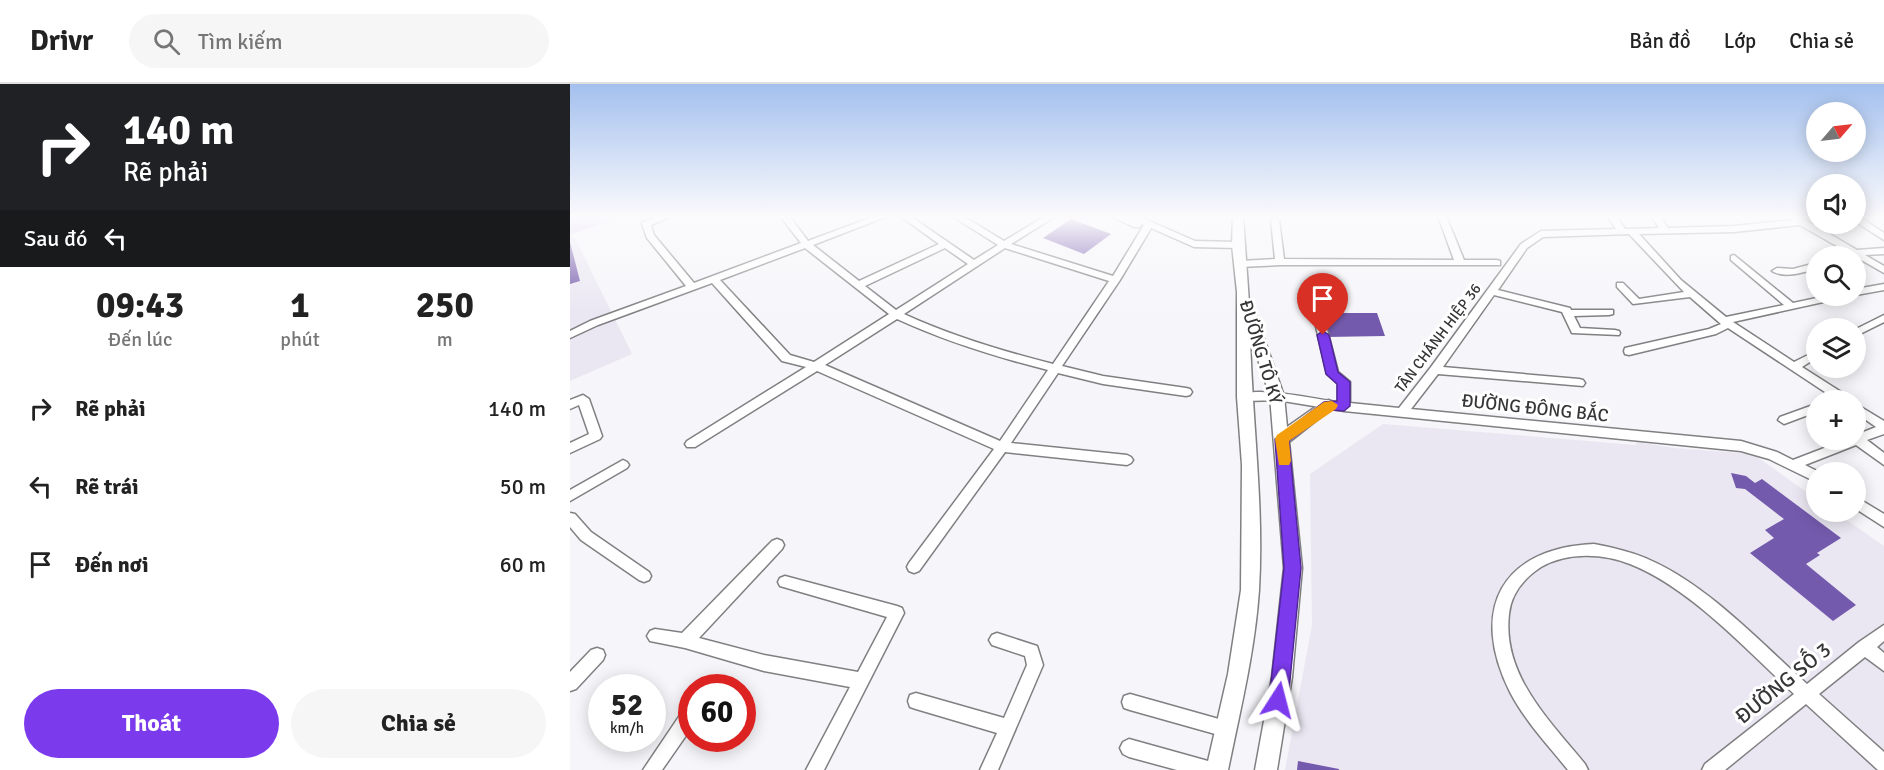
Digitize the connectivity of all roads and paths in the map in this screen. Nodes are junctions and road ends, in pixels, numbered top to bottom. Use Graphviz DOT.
graph roads {
  1 [pos="660,248"];
  2 [pos="799,248"];
  3 [pos="811,248"];
  4 [pos="939,248"];
  5 [pos="950,248"];
  6 [pos="999,248"];
  7 [pos="1014,248"];
  8 [pos="1137,248"];
  9 [pos="1238,248"];
  10 [pos="1278,248"];
  11 [pos="1454,248"];
  12 [pos="1523,248"];
  13 [pos="1645,248"];
  14 [pos="1884,251"];
  15 [pos="1866,254"];
  16 [pos="1734,258"];
  17 [pos="1866,261"];
  18 [pos="1280,262"];
  19 [pos="1460,263"];
  20 [pos="1497,263"];
  21 [pos="974,264"];
  22 [pos="1240,264"];
  23 [pos="1806,269"];
  24 [pos="1884,270"];
  25 [pos="1777,271"];
  26 [pos="714,279"];
  27 [pos="1115,280"];
  28 [pos="859,285"];
  29 [pos="1620,285"];
  30 [pos="692,287"];
  31 [pos="1884,287"];
  32 [pos="1866,290"];
  33 [pos="1492,291"];
  34 [pos="1243,292"];
  35 [pos="1692,294"];
  36 [pos="1806,302"];
  37 [pos="1790,305"];
  38 [pos="1609,312"];
  39 [pos="1568,313"];
  40 [pos="895,314"];
  41 [pos="1319,318"];
  42 [pos="1884,318"];
  43 [pos="1726,323"];
  44 [pos="1866,328"];
  45 [pos="1615,333"];
  46 [pos="570,335"];
  47 [pos="1629,351"];
  48 [pos="1806,360"];
  49 [pos="816,366"];
  50 [pos="1058,367"];
  51 [pos="1793,367"];
  52 [pos="1435,370"];
  53 [pos="1579,383"];
  54 [pos="1826,390"];
  55 [pos="1186,392"];
  56 [pos="1276,396"];
  57 [pos="1244,397"];
  58 [pos="570,405"];
  59 [pos="1336,406"];
  60 [pos="1806,412"];
  61 [pos="1401,413"];
  62 [pos="1866,415"];
  63 [pos="1784,420"];
  64 [pos="1884,428"];
  65 [pos="1866,436"];
  66 [pos="1282,439"];
  67 [pos="690,444"];
  68 [pos="1866,446"];
  69 [pos="1002,447"];
  70 [pos="570,448"];
  71 [pos="1832,450"];
  72 [pos="1127,460"];
  73 [pos="1884,460"];
  74 [pos="1795,464"];
  75 [pos="624,465"];
  76 [pos="1806,471"];
  77 [pos="570,496"];
  78 [pos="1866,508"];
  79 [pos="570,518"];
  80 [pos="1884,520"];
  81 [pos="777,545"];
  82 [pos="914,567"];
  83 [pos="644,576"];
  84 [pos="785,582"];
  85 [pos="1884,632"];
  86 [pos="655,636"];
  87 [pos="997,640"];
  88 [pos="686,641"];
  89 [pos="1864,647"];
  90 [pos="597,655"];
  91 [pos="1884,663"];
  92 [pos="862,681"];
  93 [pos="570,682"];
  94 [pos="1806,694"];
  95 [pos="916,701"];
  96 [pos="1130,702"];
  97 [pos="1008,728"];
  98 [pos="1226,729"];
  99 [pos="678,733"];
  100 [pos="1129,748"];
  101 [pos="1884,764"];
  102 [pos="652,770"];
  103 [pos="815,770"];
  104 [pos="989,770"];
  105 [pos="1208,770"];
  106 [pos="1217,770"];
  107 [pos="1266,770"];
  108 [pos="1579,770"];
  109 [pos="1711,770"];
  1 -- 30 [label="street"];
  2 -- 26 [label="street"];
  3 -- 28 [label="street"];
  4 -- 28 [label="street"];
  5 -- 21 [label="street"];
  6 -- 21 [label="street"];
  7 -- 27 [label="street"];
  8 -- 27 [label="street"];
  9 -- 22 [label="main road, ĐƯỜNG TÔ KÝ"];
  10 -- 18 [label="street"];
  11 -- 19 [label="street"];
  12 -- 33 [label="street, TÂN CHÁNH HIỆP 36"];
  13 -- 35 [label="street"];
  14 -- 15 [label="street"];
  16 -- 37 [label="street"];
  17 -- 24 [label="street"];
  18 -- 19 [label="street"];
  18 -- 22 [label="street"];
  19 -- 20 [label="street"];
  21 -- 40 [label="street"];
  22 -- 34 [label="main road, ĐƯỜNG TÔ KÝ"];
  23 -- 25 [label="street"];
  26 -- 30 [label="street"];
  26 -- 49 [label="street"];
  27 -- 50 [label="street"];
  28 -- 40 [label="street"];
  29 -- 35 [label="street"];
  30 -- 46 [label="street"];
  31 -- 32 [label="street"];
  33 -- 39 [label="street"];
  33 -- 52 [label="street, TÂN CHÁNH HIỆP 36"];
  34 -- 56 [label="main road, ĐƯỜNG TÔ KÝ"];
  34 -- 57 [label="main road, ĐƯỜNG TÔ KÝ"];
  35 -- 43 [label="street"];
  36 -- 37 [label="street"];
  37 -- 43 [label="street"];
  38 -- 39 [label="street"];
  39 -- 45 [label="street"];
  40 -- 49 [label="street"];
  40 -- 50 [label="street"];
  41 -- 59 [label="street"];
  42 -- 44 [label="street"];
  43 -- 47 [label="street"];
  43 -- 51 [label="street"];
  48 -- 51 [label="street"];
  49 -- 67 [label="street"];
  49 -- 69 [label="street"];
  50 -- 55 [label="street"];
  50 -- 69 [label="street"];
  51 -- 54 [label="street"];
  52 -- 53 [label="street"];
  52 -- 61 [label="street, TÂN CHÁNH HIỆP 36"];
  56 -- 57 [label="street, ĐƯỜNG ĐÔNG BẮC"];
  56 -- 59 [label="street, ĐƯỜNG ĐÔNG BẮC"];
  56 -- 66 [label="main road, ĐƯỜNG TÔ KÝ"];
  57 -- 98 [label="main road, ĐƯỜNG TÔ KÝ"];
  58 -- 70 [label="street"];
  59 -- 61 [label="street, ĐƯỜNG ĐÔNG BẮC"];
  59 -- 66 [label="main road"];
  60 -- 63 [label="street"];
  61 -- 74 [label="street, ĐƯỜNG ĐÔNG BẮC"];
  62 -- 64 [label="street"];
  64 -- 65 [label="street"];
  66 -- 107 [label="main road, ĐƯỜNG TÔ KÝ"];
  68 -- 73 [label="street"];
  69 -- 72 [label="street"];
  69 -- 82 [label="street"];
  71 -- 74 [label="street"];
  74 -- 76 [label="street, ĐƯỜNG ĐÔNG BẮC"];
  75 -- 77 [label="street"];
  78 -- 80 [label="street"];
  79 -- 83 [label="street"];
  81 -- 88 [label="street"];
  84 -- 92 [label="street"];
  85 -- 89 [label="street, ĐƯỜNG SỐ 3"];
  86 -- 88 [label="street"];
  87 -- 97 [label="street"];
  88 -- 92 [label="street"];
  89 -- 91 [label="street"];
  89 -- 94 [label="street, ĐƯỜNG SỐ 3"];
  90 -- 93 [label="street"];
  92 -- 103 [label="street"];
  94 -- 101 [label="street"];
  94 -- 108 [label="street"];
  94 -- 109 [label="street, ĐƯỜNG SỐ 3"];
  95 -- 97 [label="street"];
  96 -- 98 [label="street"];
  97 -- 104 [label="street"];
  98 -- 106 [label="main road, ĐƯỜNG TÔ KÝ"];
  99 -- 102 [label="street"];
  100 -- 105 [label="street"];
}
